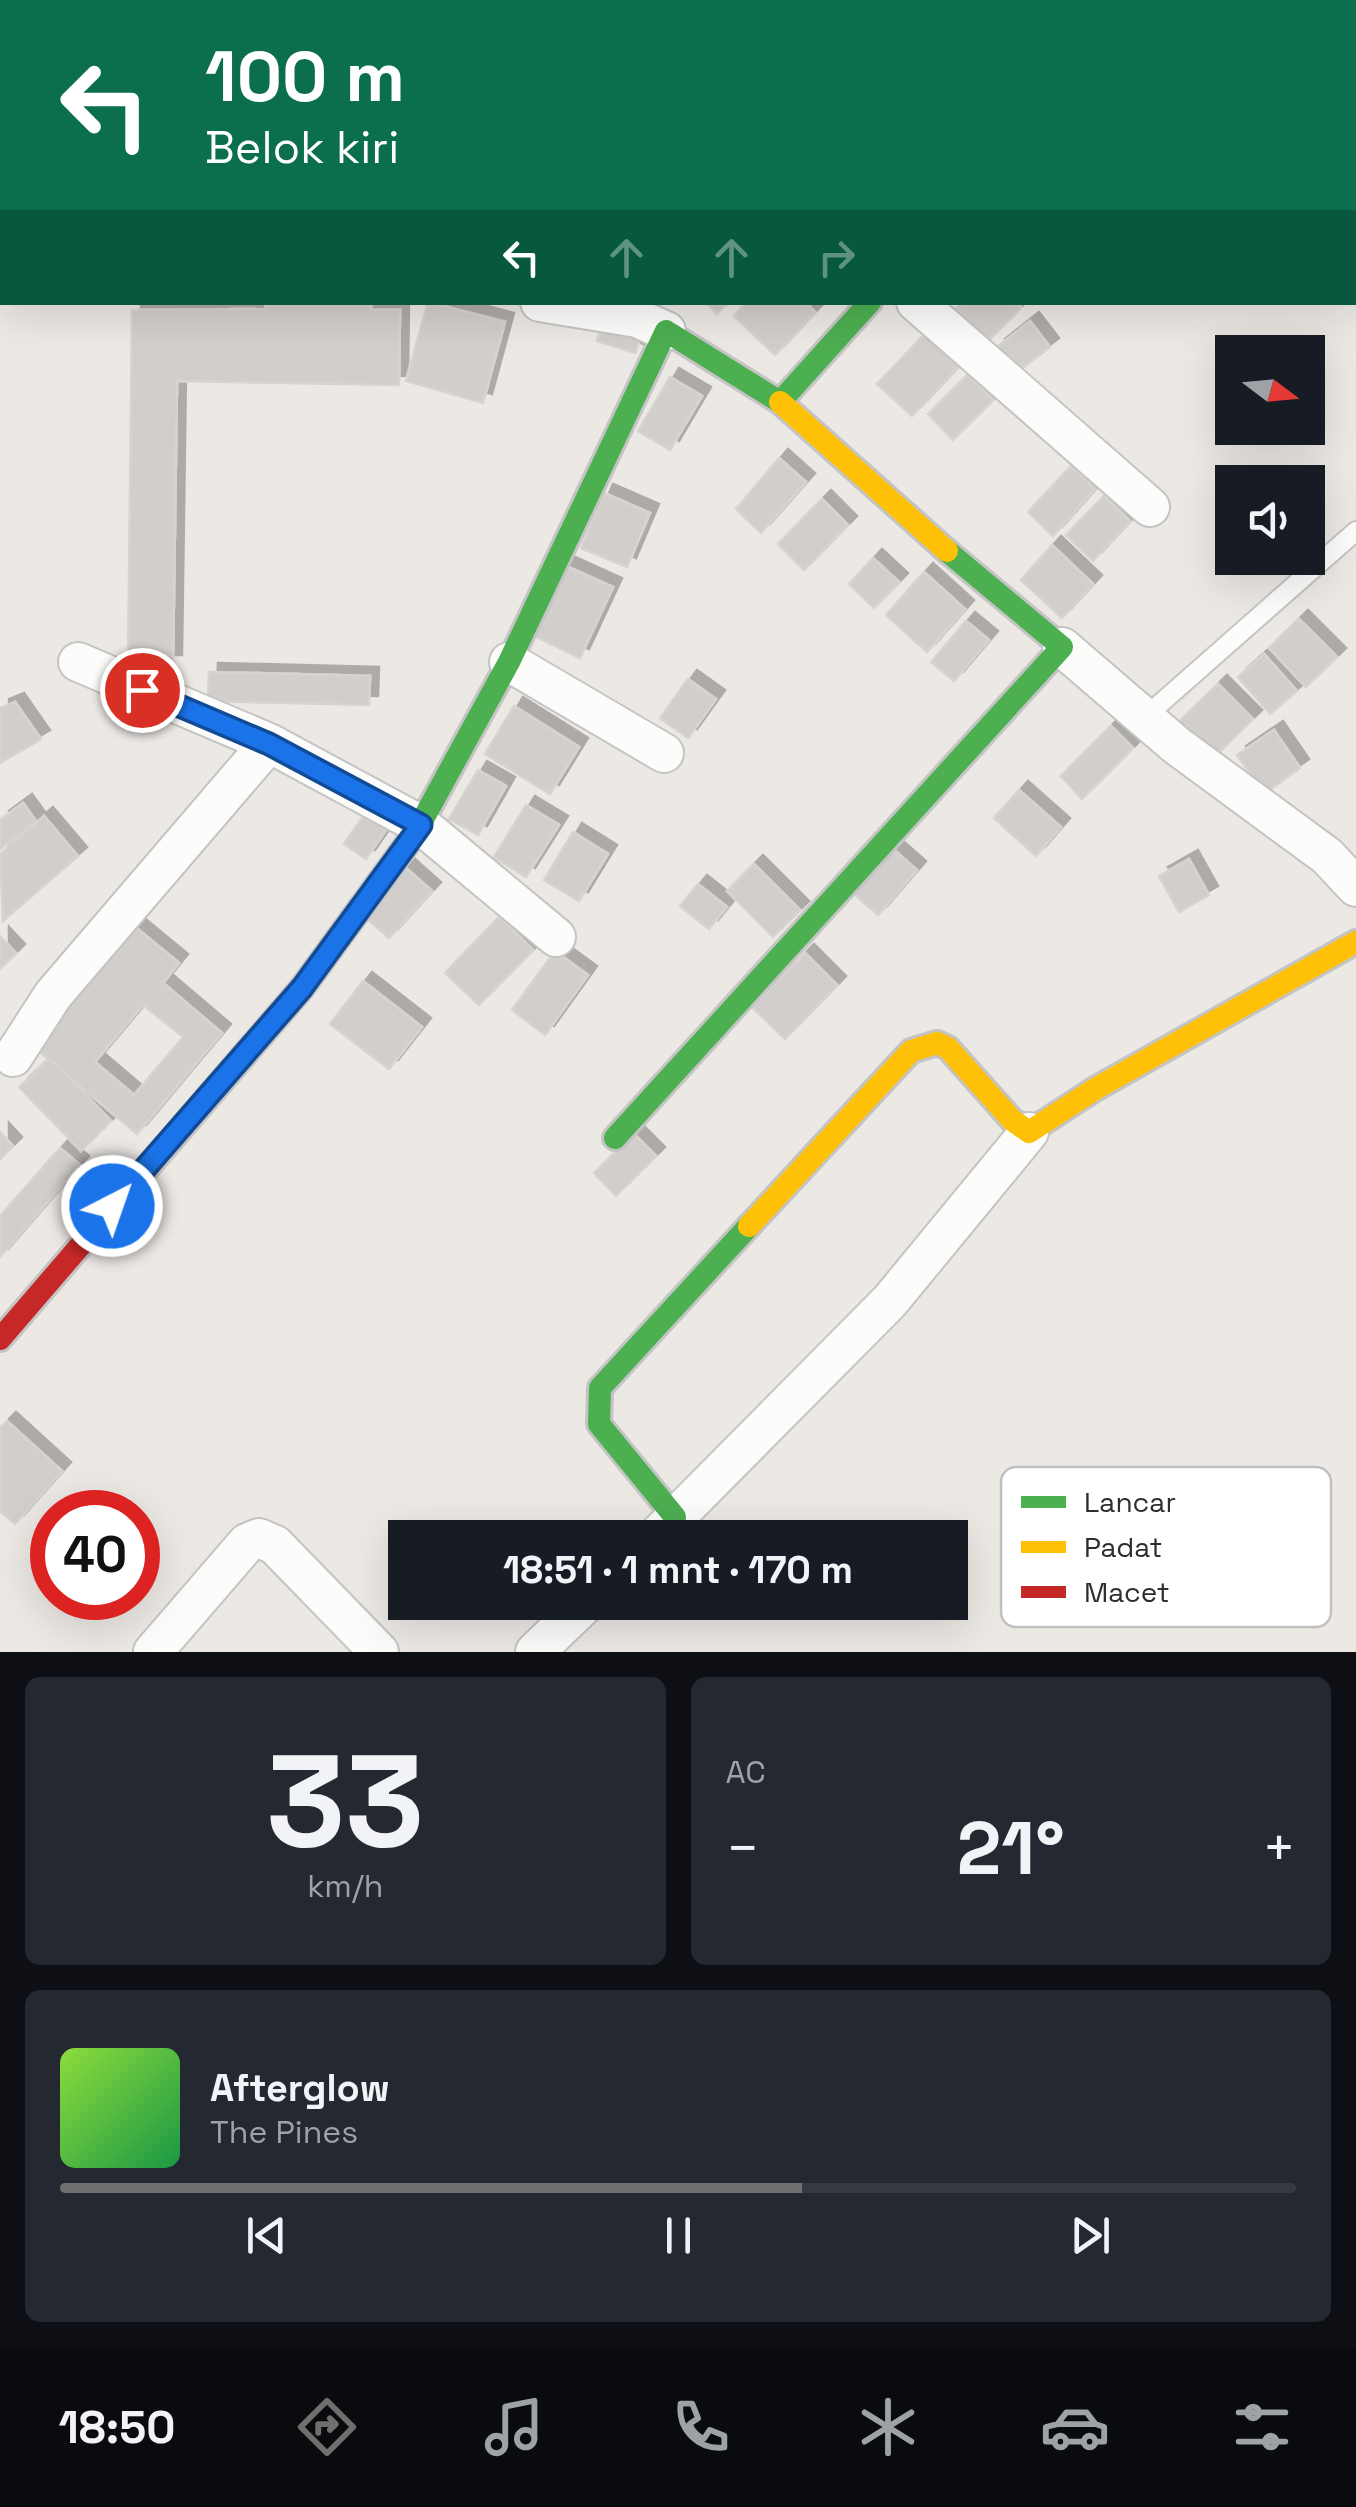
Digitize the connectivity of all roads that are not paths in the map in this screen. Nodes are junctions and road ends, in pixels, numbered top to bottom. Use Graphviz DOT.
graph roads {
  1 [pos="558,305"];
  2 [pos="867,305"];
  3 [pos="919,305"];
  4 [pos="666,331"];
  5 [pos="780,402"];
  6 [pos="1150,507"];
  7 [pos="1356,531"];
  8 [pos="1062,647"];
  9 [pos="78,662"];
  10 [pos="509,662"];
  11 [pos="1144,717"];
  12 [pos="269,744"];
  13 [pos="664,753"];
  14 [pos="421,825"];
  15 [pos="1356,887"];
  16 [pos="556,936"];
  17 [pos="1356,942"];
  18 [pos="12,1057"];
  19 [pos="1029,1132"];
  20 [pos="616,1138"];
  21 [pos="0,1339"];
  22 [pos="661,1520"];
  23 [pos="672,1520"];
  24 [pos="567,1620"];
  25 [pos="161,1649"];
  26 [pos="379,1652"];
  27 [pos="534,1652"];
  1 -- 4 [label="street"];
  2 -- 5 [label="street"];
  3 -- 6 [label="street"];
  4 -- 5 [label="street"];
  4 -- 10 [label="street"];
  5 -- 8 [label="street"];
  7 -- 11 [label="lane"];
  8 -- 11 [label="street"];
  8 -- 20 [label="street"];
  9 -- 12 [label="street"];
  10 -- 13 [label="street"];
  10 -- 14 [label="street"];
  11 -- 15 [label="street"];
  12 -- 14 [label="street"];
  12 -- 18 [label="street"];
  14 -- 16 [label="street"];
  14 -- 21 [label="street"];
  17 -- 19 [label="street"];
  19 -- 22 [label="street"];
  19 -- 23 [label="street"];
  24 -- 27 [label="street"];
  25 -- 26 [label="street"];
}
